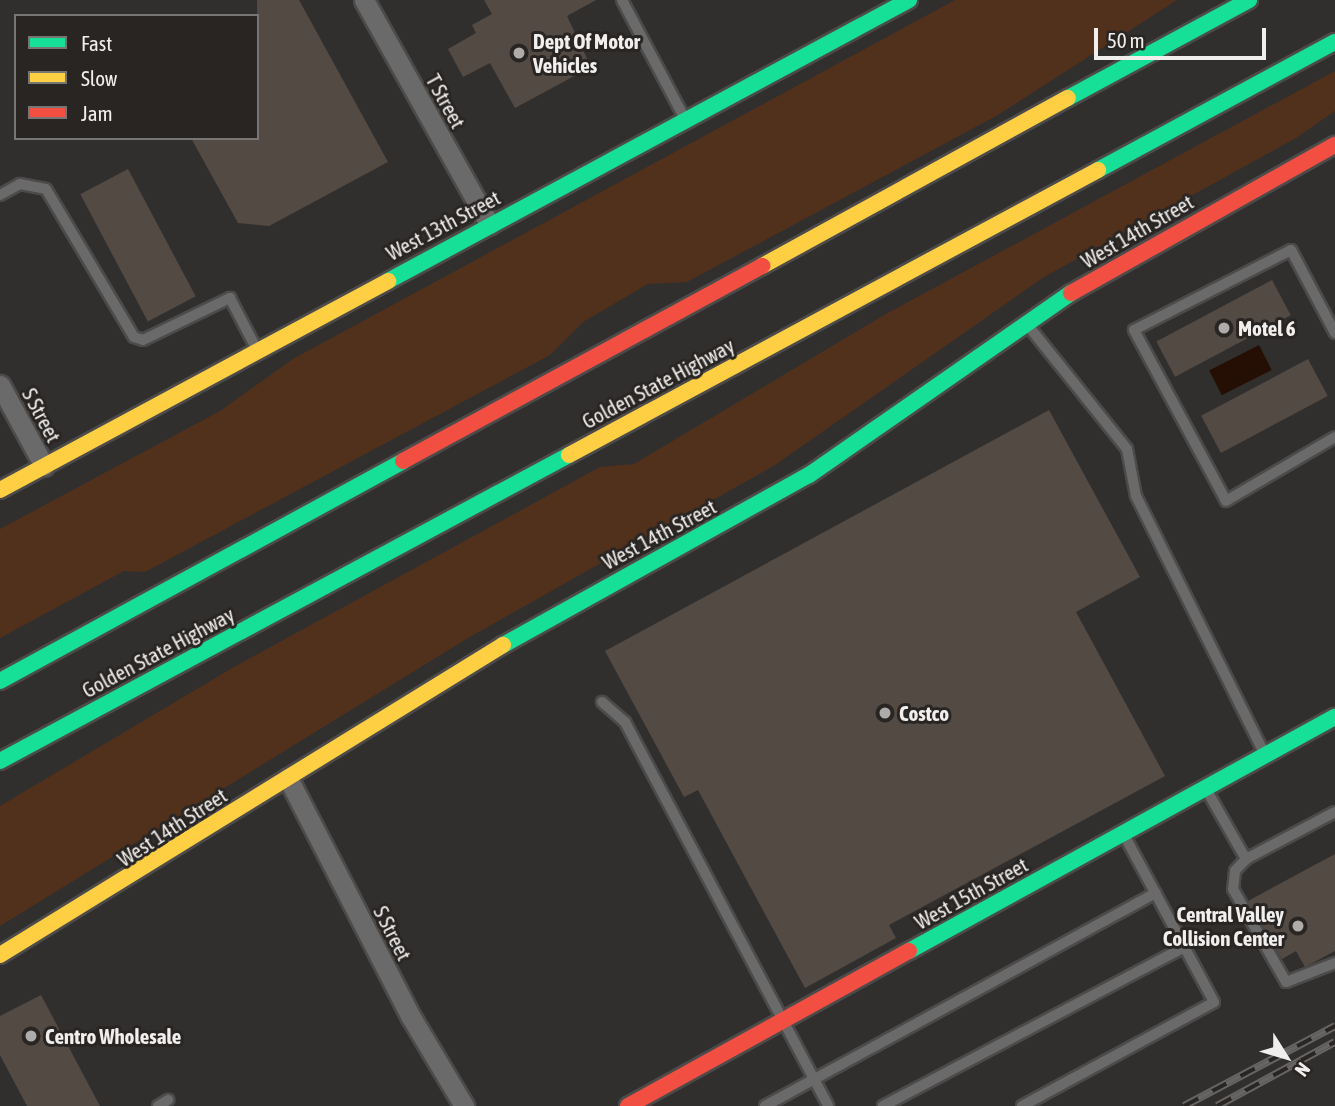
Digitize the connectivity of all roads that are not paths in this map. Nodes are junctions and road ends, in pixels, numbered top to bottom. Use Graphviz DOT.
graph roads {
  1 [pos="364,0"];
  2 [pos="622,0"];
  3 [pos="908,0"];
  4 [pos="1250,0"];
  5 [pos="1335,42"];
  6 [pos="686,120"];
  7 [pos="1335,145"];
  8 [pos="0,194"];
  9 [pos="489,224"];
  10 [pos="1026,323"];
  11 [pos="1335,333"];
  12 [pos="257,350"];
  13 [pos="0,385"];
  14 [pos="1335,437"];
  15 [pos="44,466"];
  16 [pos="0,490"];
  17 [pos="0,681"];
  18 [pos="602,702"];
  19 [pos="1335,717"];
  20 [pos="1265,755"];
  21 [pos="0,761"];
  22 [pos="288,778"];
  23 [pos="1206,788"];
  24 [pos="1335,812"];
  25 [pos="1124,833"];
  26 [pos="1245,859"];
  27 [pos="1156,893"];
  28 [pos="1185,947"];
  29 [pos="0,955"];
  30 [pos="1335,963"];
  31 [pos="783,1021"];
  32 [pos="815,1079"];
  33 [pos="168,1100"];
  34 [pos="158,1106"];
  35 [pos="464,1106"];
  36 [pos="628,1106"];
  37 [pos="765,1106"];
  38 [pos="828,1106"];
  39 [pos="883,1106"];
  40 [pos="1022,1106"];
  1 -- 9 [label="street, T Street"];
  2 -- 6 [label="lane"];
  3 -- 6 [label="main road, West 13th Street"];
  4 -- 17 [label="main road"];
  5 -- 21 [label="main road, Golden State Highway"];
  6 -- 9 [label="main road, West 13th Street"];
  7 -- 10 [label="main road, West 14th Street"];
  8 -- 12 [label="lane"];
  9 -- 12 [label="main road, West 13th Street"];
  10 -- 20 [label="lane"];
  10 -- 22 [label="main road, West 14th Street"];
  11 -- 14 [label="lane"];
  12 -- 15 [label="main road, West 13th Street"];
  13 -- 15 [label="street, S Street"];
  15 -- 16 [label="main road, West 13th Street"];
  18 -- 31 [label="lane"];
  19 -- 20 [label="main road, West 15th Street"];
  20 -- 23 [label="main road, West 15th Street"];
  22 -- 29 [label="main road, West 14th Street"];
  22 -- 35 [label="street, S Street"];
  23 -- 25 [label="main road, West 15th Street"];
  23 -- 26 [label="lane"];
  24 -- 26 [label="lane"];
  25 -- 27 [label="lane"];
  25 -- 31 [label="main road, West 15th Street"];
  26 -- 30 [label="lane"];
  27 -- 28 [label="lane"];
  27 -- 32 [label="lane"];
  28 -- 39 [label="lane"];
  28 -- 40 [label="lane"];
  31 -- 32 [label="lane"];
  31 -- 36 [label="main road, West 15th Street"];
  32 -- 37 [label="lane"];
  32 -- 38 [label="lane"];
  33 -- 34 [label="lane"];
}
